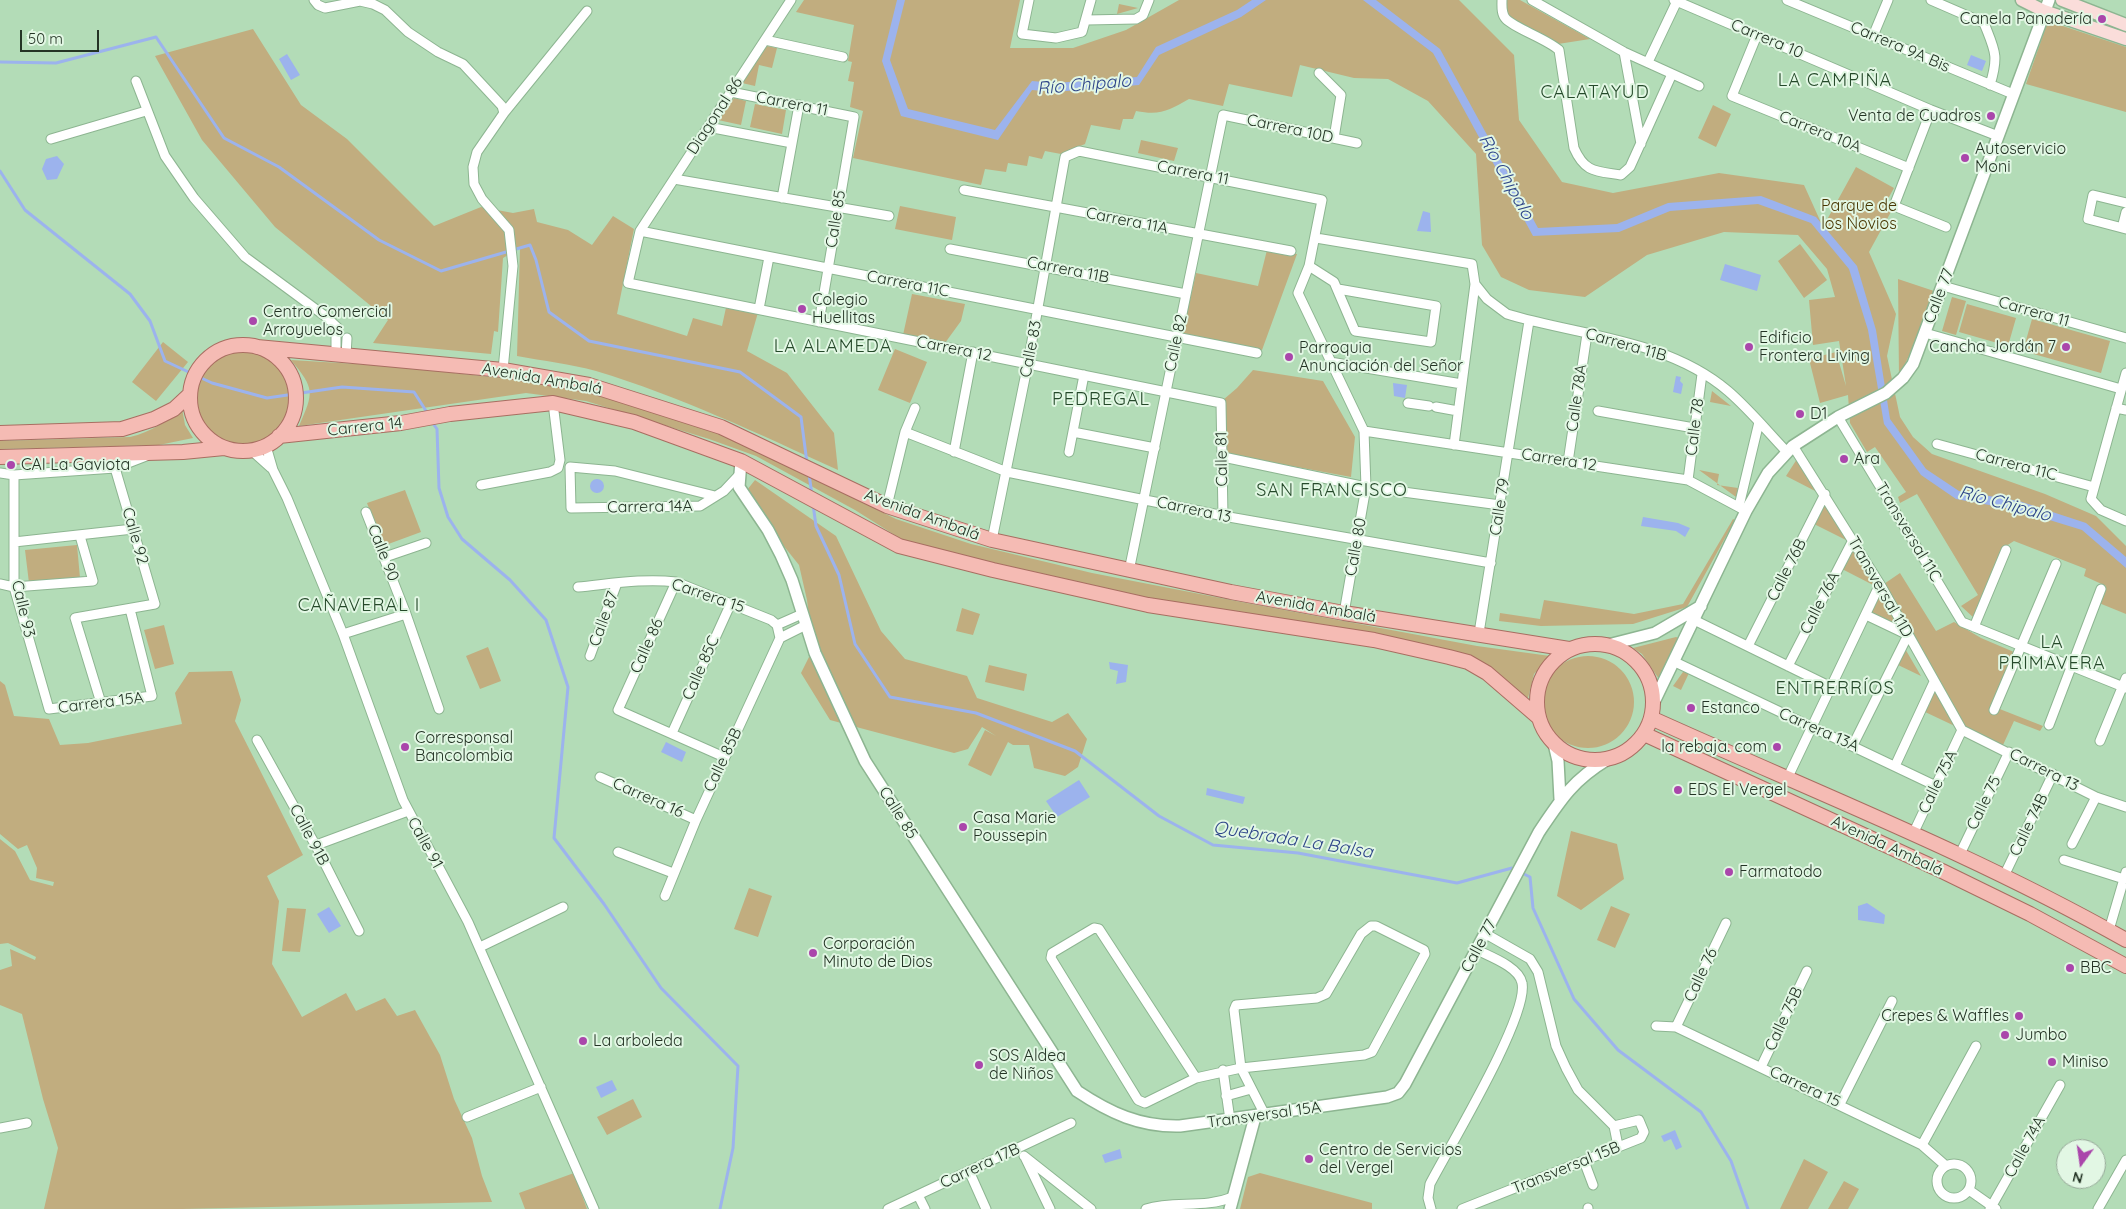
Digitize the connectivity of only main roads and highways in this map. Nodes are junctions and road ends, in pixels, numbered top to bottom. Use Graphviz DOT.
graph roads {
  1 [pos="2022,0"];
  2 [pos="2062,0"];
  3 [pos="2046,5"];
  4 [pos="2126,25"];
  5 [pos="2126,39"];
  6 [pos="257,347"];
  7 [pos="190,390"];
  8 [pos="450,414"];
  9 [pos="0,432"];
  10 [pos="279,436"];
  11 [pos="224,448"];
  12 [pos="0,457"];
  13 [pos="1570,649"];
  14 [pos="1652,711"];
  15 [pos="1538,717"];
  16 [pos="1644,734"];
  17 [pos="2030,914"];
  18 [pos="2126,940"];
  19 [pos="2126,966"];
  20 [pos="2126,974"];
  1 -- 3 [label="main road"];
  2 -- 4 [label="main road"];
  3 -- 5 [label="main road"];
  6 -- 7 [label="main road"];
  6 -- 10 [label="main road"];
  6 -- 13 [label="main road, Avenida Ambalá"];
  7 -- 9 [label="main road"];
  7 -- 11 [label="main road"];
  8 -- 10 [label="main road, Carrera 14"];
  8 -- 15 [label="main road, Avenida Ambalá"];
  10 -- 11 [label="main road"];
  11 -- 12 [label="main road"];
  13 -- 14 [label="main road"];
  13 -- 15 [label="main road"];
  14 -- 16 [label="main road"];
  14 -- 18 [label="main road, Avenida Ambalá"];
  15 -- 16 [label="main road"];
  16 -- 17 [label="main road, Avenida Ambalá"];
  17 -- 19 [label="main road, Avenida Ambalá"];
  17 -- 20 [label="main road"];
}
